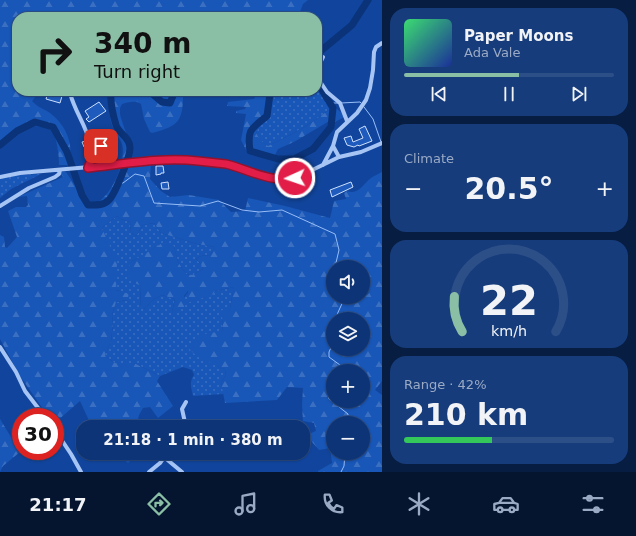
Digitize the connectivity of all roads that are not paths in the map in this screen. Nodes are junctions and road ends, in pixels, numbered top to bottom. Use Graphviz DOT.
graph roads {
  1 [pos="382,43"];
  2 [pos="322,84"];
  3 [pos="71,96"];
  4 [pos="347,121"];
  5 [pos="110,135"];
  6 [pos="382,143"];
  7 [pos="334,146"];
  8 [pos="92,157"];
  9 [pos="339,157"];
  10 [pos="323,165"];
  11 [pos="88,168"];
  12 [pos="63,170"];
  13 [pos="0,177"];
  14 [pos="0,206"];
  15 [pos="0,347"];
  16 [pos="186,402"];
  17 [pos="39,408"];
  18 [pos="184,420"];
  19 [pos="64,444"];
  20 [pos="162,460"];
  21 [pos="167,460"];
  22 [pos="81,472"];
  23 [pos="149,472"];
  24 [pos="182,472"];
  1 -- 4 [label="street"];
  2 -- 4 [label="street"];
  3 -- 8 [label="street"];
  4 -- 7 [label="street"];
  5 -- 8 [label="street"];
  6 -- 9 [label="street"];
  7 -- 9 [label="street"];
  7 -- 10 [label="street"];
  8 -- 11 [label="street"];
  9 -- 10 [label="street"];
  10 -- 11 [label="street"];
  11 -- 12 [label="street"];
  12 -- 13 [label="street"];
  12 -- 14 [label="street"];
  15 -- 17 [label="street"];
  16 -- 18 [label="street"];
  19 -- 22 [label="street"];
  20 -- 23 [label="street"];
  21 -- 24 [label="street"];
}
